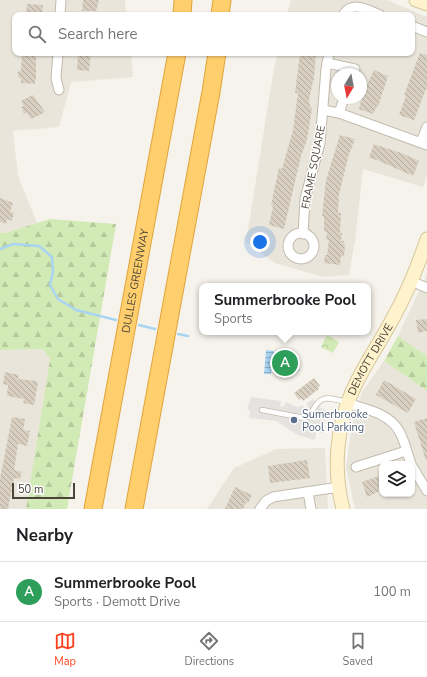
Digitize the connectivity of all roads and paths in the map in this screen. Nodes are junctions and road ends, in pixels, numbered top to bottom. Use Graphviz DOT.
graph roads {
  1 [pos="61,0"];
  2 [pos="183,0"];
  3 [pos="222,0"];
  4 [pos="416,0"];
  5 [pos="427,4"];
  6 [pos="60,12"];
  7 [pos="182,12"];
  8 [pos="220,12"];
  9 [pos="346,12"];
  10 [pos="372,12"];
  11 [pos="415,27"];
  12 [pos="427,32"];
  13 [pos="58,56"];
  14 [pos="176,56"];
  15 [pos="216,56"];
  16 [pos="328,56"];
  17 [pos="327,63"];
  18 [pos="350,68"];
  19 [pos="59,90"];
  20 [pos="342,104"];
  21 [pos="323,110"];
  22 [pos="339,112"];
  23 [pos="427,127"];
  24 [pos="424,144"];
  25 [pos="303,234"];
  26 [pos="427,240"];
  27 [pos="411,281"];
  28 [pos="427,288"];
  29 [pos="347,403"];
  30 [pos="262,410"];
  31 [pos="406,451"];
  32 [pos="410,461"];
  33 [pos="356,467"];
  34 [pos="415,472"];
  35 [pos="339,487"];
  36 [pos="427,491"];
  37 [pos="308,492"];
  38 [pos="93,509"];
  39 [pos="134,509"];
  40 [pos="260,509"];
  41 [pos="311,509"];
  42 [pos="343,509"];
  1 -- 6 [label="street"];
  2 -- 7 [label="highway"];
  3 -- 8 [label="highway"];
  4 -- 5 [label="street"];
  9 -- 10 [label="street"];
  11 -- 12 [label="street"];
  13 -- 19 [label="street"];
  14 -- 38 [label="highway, DULLES GREENWAY"];
  15 -- 39 [label="highway"];
  16 -- 17 [label="street, FRAME SQUARE"];
  17 -- 18 [label="street"];
  17 -- 21 [label="street, FRAME SQUARE"];
  20 -- 22 [label="street"];
  21 -- 22 [label="street"];
  21 -- 25 [label="street, FRAME SQUARE"];
  22 -- 24 [label="street"];
  23 -- 24 [label="street"];
  26 -- 27 [label="street, DEMOTT DRIVE"];
  27 -- 28 [label="street"];
  27 -- 29 [label="street, DEMOTT DRIVE"];
  29 -- 30 [label="lane"];
  29 -- 31 [label="street"];
  29 -- 35 [label="street, DEMOTT DRIVE"];
  31 -- 32 [label="street"];
  31 -- 33 [label="street"];
  34 -- 36 [label="street"];
  35 -- 37 [label="street"];
  35 -- 42 [label="street, DEMOTT DRIVE"];
  37 -- 40 [label="street"];
  37 -- 41 [label="street"];
}
